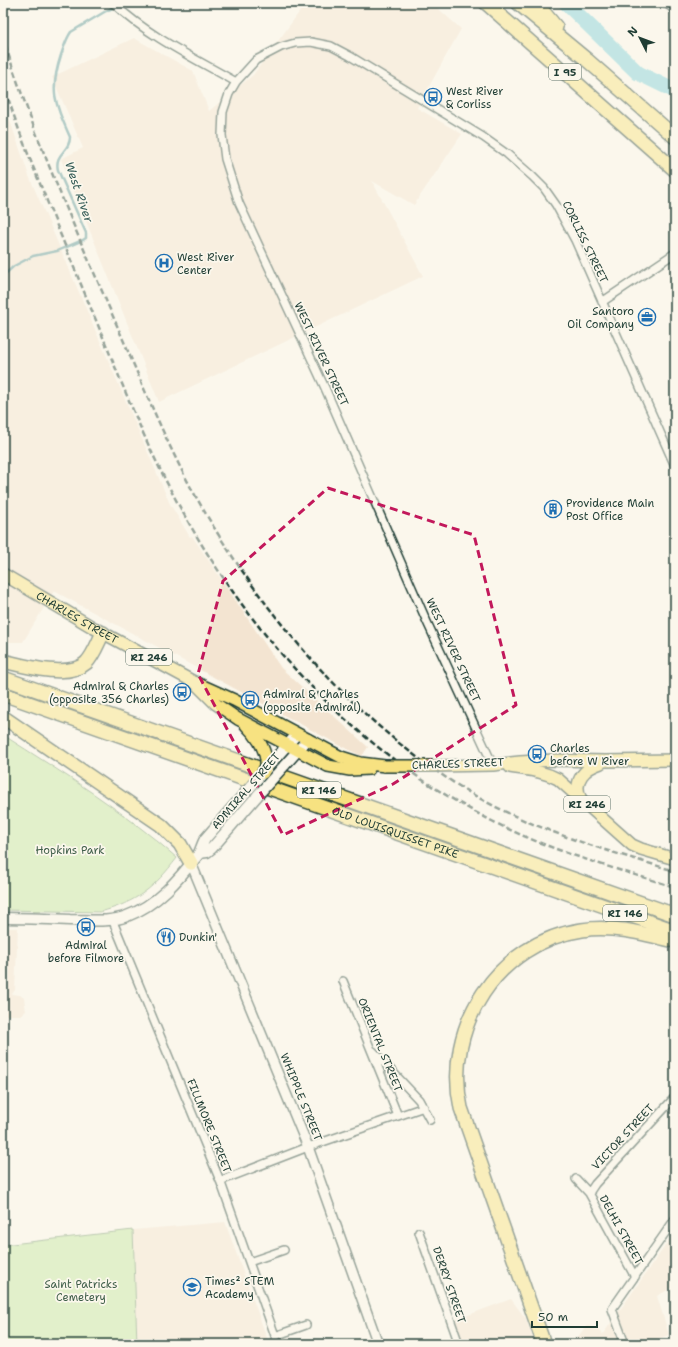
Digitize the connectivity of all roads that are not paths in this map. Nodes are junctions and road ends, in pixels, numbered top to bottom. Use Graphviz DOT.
graph roads {
  1 [pos="113,3"];
  2 [pos="486,3"];
  3 [pos="518,3"];
  4 [pos="536,3"];
  5 [pos="665,3"];
  6 [pos="675,10"];
  7 [pos="587,60"];
  8 [pos="236,82"];
  9 [pos="675,137"];
  10 [pos="675,170"];
  11 [pos="675,253"];
  12 [pos="602,302"];
  13 [pos="675,466"];
  14 [pos="3,574"];
  15 [pos="103,633"];
  16 [pos="3,661"];
  17 [pos="3,678"];
  18 [pos="194,682"];
  19 [pos="3,694"];
  20 [pos="3,717"];
  21 [pos="238,719"];
  22 [pos="297,734"];
  23 [pos="308,740"];
  24 [pos="288,745"];
  25 [pos="298,750"];
  26 [pos="269,760"];
  27 [pos="675,760"];
  28 [pos="605,761"];
  29 [pos="493,765"];
  30 [pos="385,766"];
  31 [pos="263,773"];
  32 [pos="580,798"];
  33 [pos="195,858"];
  34 [pos="675,859"];
  35 [pos="675,915"];
  36 [pos="3,918"];
  37 [pos="112,919"];
  38 [pos="675,931"];
  39 [pos="675,942"];
  40 [pos="343,981"];
  41 [pos="369,1047"];
  42 [pos="675,1097"];
  43 [pos="424,1107"];
  44 [pos="398,1116"];
  45 [pos="430,1120"];
  46 [pos="308,1147"];
  47 [pos="576,1179"];
  48 [pos="220,1181"];
  49 [pos="589,1193"];
  50 [pos="675,1219"];
  51 [pos="419,1232"];
  52 [pos="284,1250"];
  53 [pos="249,1262"];
  54 [pos="635,1277"];
  55 [pos="306,1325"];
  56 [pos="537,1325"];
  57 [pos="275,1336"];
  58 [pos="278,1344"];
  59 [pos="378,1344"];
  60 [pos="459,1344"];
  61 [pos="544,1344"];
  62 [pos="548,1344"];
  63 [pos="624,1344"];
  1 -- 8 [label="street"];
  2 -- 10 [label="highway, I 95"];
  3 -- 7 [label="highway, I 95"];
  4 -- 7 [label="highway"];
  5 -- 6 [label="street"];
  7 -- 9 [label="highway, I 95"];
  8 -- 12 [label="street, CORLISS STREET"];
  8 -- 29 [label="street, WEST RIVER STREET"];
  11 -- 12 [label="street"];
  12 -- 13 [label="street, CORLISS STREET"];
  14 -- 15 [label="main road, CHARLES STREET / RI 246"];
  15 -- 16 [label="highway"];
  15 -- 18 [label="main road, CHARLES STREET / RI 246"];
  17 -- 35 [label="highway, OLD LOUISQUISSET PIKE / RI 146"];
  18 -- 21 [label="main road, CHARLES STREET / RI 246"];
  18 -- 22 [label="main road, CHARLES STREET / RI 246"];
  19 -- 38 [label="highway, OLD LOUISQUISSET PIKE / RI 146"];
  20 -- 33 [label="highway"];
  21 -- 24 [label="main road, CHARLES STREET / RI 246"];
  21 -- 26 [label="main road"];
  22 -- 23 [label="main road, CHARLES STREET / RI 246"];
  22 -- 24 [label="main road, ADMIRAL STREET"];
  23 -- 25 [label="main road, ADMIRAL STREET"];
  23 -- 30 [label="main road, CHARLES STREET / RI 246"];
  24 -- 25 [label="main road, CHARLES STREET / RI 246"];
  24 -- 26 [label="main road, ADMIRAL STREET"];
  25 -- 30 [label="main road, CHARLES STREET / RI 246"];
  25 -- 33 [label="main road, ADMIRAL STREET, bridge"];
  26 -- 31 [label="main road, bridge"];
  27 -- 28 [label="main road, CHARLES STREET / RI 246"];
  28 -- 29 [label="main road, CHARLES STREET / RI 246"];
  28 -- 32 [label="main road"];
  29 -- 30 [label="main road, CHARLES STREET / RI 246, bridge"];
  29 -- 32 [label="main road, RI 246"];
  31 -- 33 [label="main road, ADMIRAL STREET, bridge"];
  32 -- 34 [label="main road, RI 246"];
  33 -- 37 [label="main road, ADMIRAL STREET"];
  33 -- 46 [label="street, WHIPPLE STREET"];
  36 -- 37 [label="main road, ADMIRAL STREET"];
  37 -- 48 [label="street, FILLMORE STREET"];
  39 -- 56 [label="highway"];
  40 -- 41 [label="street, ORIENTAL STREET"];
  41 -- 43 [label="street"];
  41 -- 44 [label="street, ORIENTAL STREET"];
  42 -- 49 [label="street, VICTOR STREET"];
  43 -- 44 [label="street"];
  43 -- 45 [label="street"];
  44 -- 46 [label="street"];
  46 -- 48 [label="street"];
  46 -- 59 [label="street, WHIPPLE STREET"];
  47 -- 49 [label="street, DELHI STREET"];
  48 -- 53 [label="street, FILLMORE STREET"];
  49 -- 54 [label="street, DELHI STREET"];
  50 -- 54 [label="street"];
  51 -- 60 [label="street, DERRY STREET"];
  52 -- 53 [label="street"];
  53 -- 57 [label="street, FILLMORE STREET"];
  54 -- 63 [label="street"];
  55 -- 57 [label="street"];
  56 -- 61 [label="highway"];
  56 -- 62 [label="highway"];
  57 -- 58 [label="street, FILLMORE STREET"];
}
